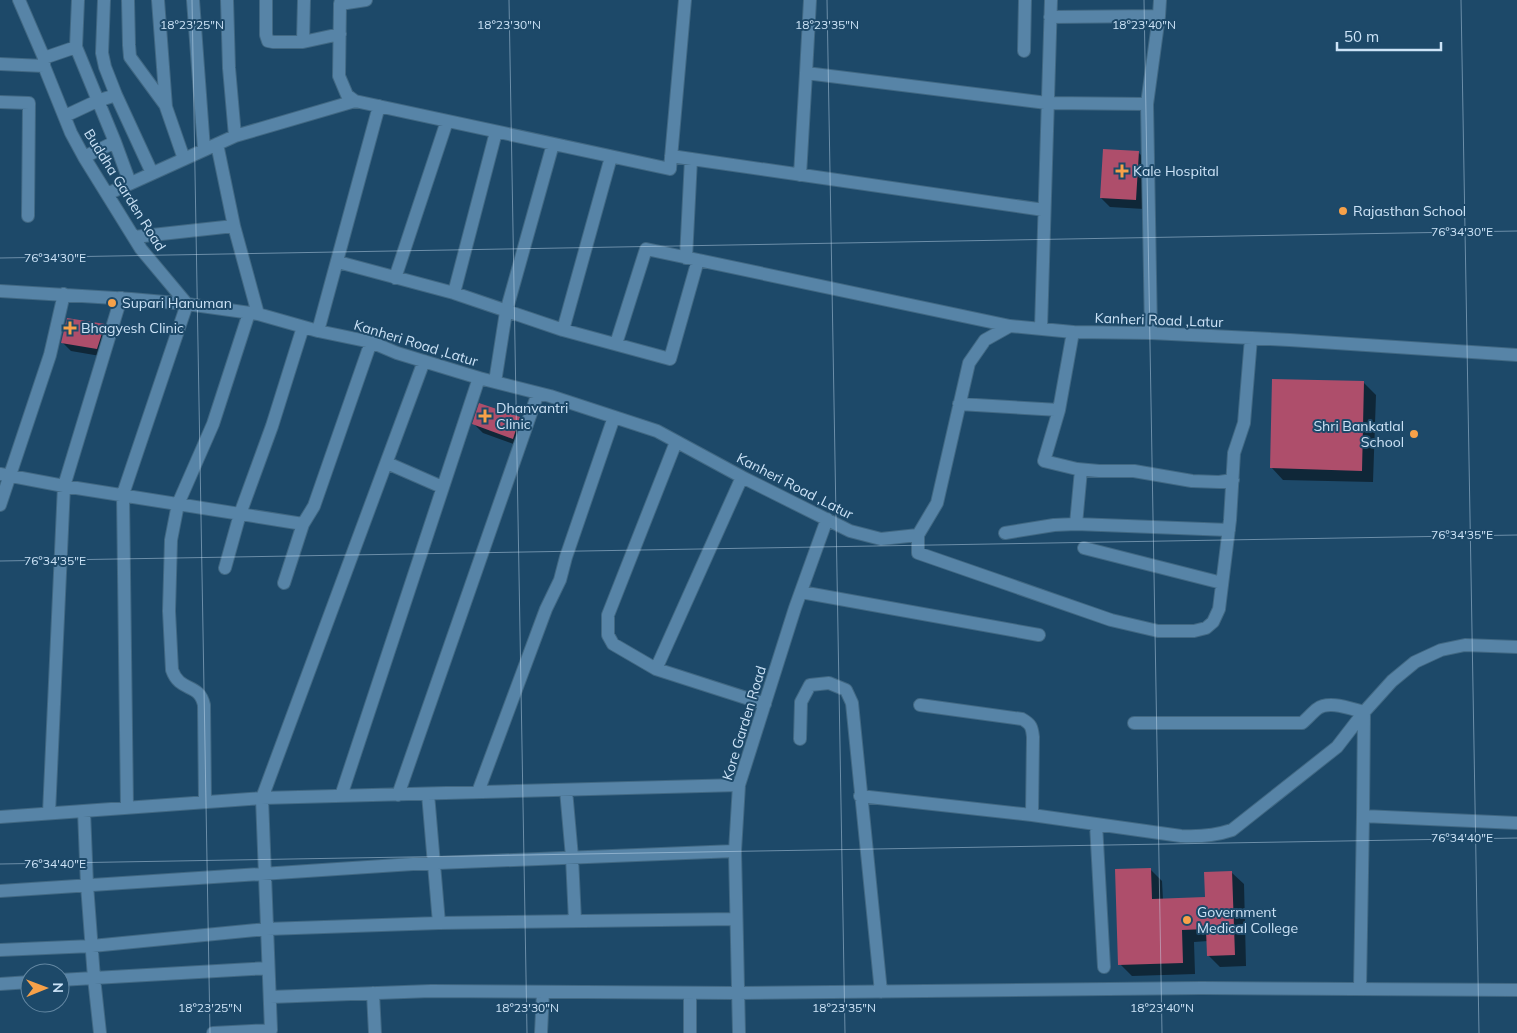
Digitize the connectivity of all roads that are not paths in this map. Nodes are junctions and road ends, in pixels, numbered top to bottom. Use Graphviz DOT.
graph roads {
  1 [pos="19,0"];
  2 [pos="78,0"];
  3 [pos="104,0"];
  4 [pos="128,0"];
  5 [pos="158,0"];
  6 [pos="193,0"];
  7 [pos="227,0"];
  8 [pos="266,0"];
  9 [pos="304,0"];
  10 [pos="366,0"];
  11 [pos="685,0"];
  12 [pos="810,0"];
  13 [pos="1025,0"];
  14 [pos="1051,0"];
  15 [pos="1160,0"];
  16 [pos="341,2"];
  17 [pos="1159,16"];
  18 [pos="1050,17"];
  19 [pos="340,34"];
  20 [pos="303,42"];
  21 [pos="76,47"];
  22 [pos="1024,51"];
  23 [pos="44,62"];
  24 [pos="0,64"];
  25 [pos="806,73"];
  26 [pos="116,95"];
  27 [pos="97,101"];
  28 [pos="0,102"];
  29 [pos="355,102"];
  30 [pos="1047,103"];
  31 [pos="1147,104"];
  32 [pos="379,106"];
  33 [pos="166,107"];
  34 [pos="65,116"];
  35 [pos="447,121"];
  36 [pos="496,132"];
  37 [pos="235,136"];
  38 [pos="115,142"];
  39 [pos="217,144"];
  40 [pos="553,144"];
  41 [pos="204,150"];
  42 [pos="671,156"];
  43 [pos="84,157"];
  44 [pos="611,157"];
  45 [pos="184,159"];
  46 [pos="691,159"];
  47 [pos="152,173"];
  48 [pos="800,175"];
  49 [pos="130,183"];
  50 [pos="107,194"];
  51 [pos="1044,210"];
  52 [pos="28,216"];
  53 [pos="234,226"];
  54 [pos="134,237"];
  55 [pos="692,259"];
  56 [pos="338,262"];
  57 [pos="395,278"];
  58 [pos="0,291"];
  59 [pos="454,293"];
  60 [pos="64,294"];
  61 [pos="121,298"];
  62 [pos="187,304"];
  63 [pos="506,312"];
  64 [pos="253,314"];
  65 [pos="1010,326"];
  66 [pos="303,327"];
  67 [pos="1041,328"];
  68 [pos="563,330"];
  69 [pos="318,331"];
  70 [pos="1073,332"];
  71 [pos="1151,333"];
  72 [pos="1251,338"];
  73 [pos="371,342"];
  74 [pos="616,344"];
  75 [pos="1517,355"];
  76 [pos="424,361"];
  77 [pos="479,378"];
  78 [pos="495,382"];
  79 [pos="538,393"];
  80 [pos="959,404"];
  81 [pos="1059,410"];
  82 [pos="614,417"];
  83 [pos="676,442"];
  84 [pos="387,463"];
  85 [pos="1080,470"];
  86 [pos="5,474"];
  87 [pos="742,477"];
  88 [pos="1233,480"];
  89 [pos="64,486"];
  90 [pos="442,487"];
  91 [pos="123,494"];
  92 [pos="178,504"];
  93 [pos="0,505"];
  94 [pos="240,514"];
  95 [pos="827,519"];
  96 [pos="303,524"];
  97 [pos="1076,524"];
  98 [pos="1228,530"];
  99 [pos="1005,533"];
  100 [pos="918,534"];
  101 [pos="1084,548"];
  102 [pos="225,568"];
  103 [pos="284,583"];
  104 [pos="1222,583"];
  105 [pos="801,592"];
  106 [pos="1039,635"];
  107 [pos="1517,646"];
  108 [pos="656,669"];
  109 [pos="765,704"];
  110 [pos="920,705"];
  111 [pos="1364,712"];
  112 [pos="1134,723"];
  113 [pos="800,740"];
  114 [pos="739,785"];
  115 [pos="566,790"];
  116 [pos="478,792"];
  117 [pos="398,794"];
  118 [pos="428,794"];
  119 [pos="342,796"];
  120 [pos="860,796"];
  121 [pos="262,798"];
  122 [pos="205,802"];
  123 [pos="127,808"];
  124 [pos="84,811"];
  125 [pos="49,814"];
  126 [pos="1032,815"];
  127 [pos="1363,816"];
  128 [pos="0,817"];
  129 [pos="1517,823"];
  130 [pos="1096,824"];
  131 [pos="735,851"];
  132 [pos="572,857"];
  133 [pos="435,863"];
  134 [pos="265,874"];
  135 [pos="87,885"];
  136 [pos="0,891"];
  137 [pos="736,919"];
  138 [pos="575,921"];
  139 [pos="439,923"];
  140 [pos="267,929"];
  141 [pos="92,946"];
  142 [pos="0,950"];
  143 [pos="1104,966"];
  144 [pos="268,968"];
  145 [pos="94,978"];
  146 [pos="70,979"];
  147 [pos="20,983"];
  148 [pos="0,984"];
  149 [pos="1360,988"];
  150 [pos="1517,990"];
  151 [pos="543,992"];
  152 [pos="881,992"];
  153 [pos="373,993"];
  154 [pos="690,993"];
  155 [pos="737,993"];
  156 [pos="270,997"];
  157 [pos="271,1031"];
  158 [pos="100,1033"];
  159 [pos="214,1033"];
  160 [pos="375,1033"];
  161 [pos="541,1033"];
  162 [pos="690,1033"];
  163 [pos="739,1033"];
  1 -- 23 [label="street, Buddha Garden Road"];
  2 -- 21 [label="street"];
  3 -- 26 [label="street"];
  4 -- 33 [label="street"];
  5 -- 33 [label="street"];
  6 -- 41 [label="street"];
  7 -- 37 [label="street"];
  8 -- 20 [label="street"];
  9 -- 20 [label="street"];
  10 -- 16 [label="street"];
  11 -- 42 [label="street"];
  12 -- 25 [label="street"];
  13 -- 22 [label="street"];
  14 -- 18 [label="street"];
  15 -- 17 [label="street"];
  16 -- 19 [label="street"];
  17 -- 18 [label="street"];
  17 -- 31 [label="street"];
  18 -- 30 [label="street"];
  19 -- 20 [label="street"];
  19 -- 29 [label="street"];
  21 -- 23 [label="street"];
  21 -- 27 [label="street"];
  23 -- 24 [label="street"];
  23 -- 34 [label="street, Buddha Garden Road"];
  25 -- 30 [label="street"];
  25 -- 48 [label="street"];
  26 -- 27 [label="street"];
  26 -- 47 [label="street"];
  27 -- 34 [label="street"];
  27 -- 38 [label="street"];
  28 -- 52 [label="street"];
  29 -- 32 [label="street"];
  29 -- 37 [label="street"];
  30 -- 31 [label="street"];
  30 -- 51 [label="street"];
  31 -- 71 [label="street"];
  32 -- 35 [label="street"];
  32 -- 56 [label="street"];
  33 -- 45 [label="street"];
  34 -- 43 [label="street, Buddha Garden Road"];
  35 -- 36 [label="street"];
  35 -- 57 [label="street"];
  36 -- 40 [label="street"];
  36 -- 59 [label="street"];
  37 -- 39 [label="street"];
  38 -- 43 [label="street"];
  38 -- 49 [label="street"];
  39 -- 41 [label="street"];
  39 -- 53 [label="street"];
  40 -- 44 [label="street"];
  40 -- 63 [label="street"];
  41 -- 45 [label="street"];
  42 -- 44 [label="street"];
  42 -- 46 [label="street"];
  43 -- 50 [label="street, Buddha Garden Road"];
  44 -- 68 [label="street"];
  45 -- 47 [label="street"];
  46 -- 48 [label="street"];
  46 -- 55 [label="street"];
  47 -- 49 [label="street"];
  48 -- 51 [label="street"];
  49 -- 50 [label="street"];
  50 -- 54 [label="street, Buddha Garden Road"];
  51 -- 67 [label="street"];
  53 -- 54 [label="street"];
  53 -- 64 [label="street"];
  54 -- 62 [label="street, Buddha Garden Road"];
  55 -- 65 [label="street, Kanheri Road ,Latur"];
  55 -- 74 [label="street, Kanheri Road ,Latur"];
  55 -- 74 [label="street"];
  56 -- 57 [label="street"];
  56 -- 69 [label="street"];
  57 -- 59 [label="street"];
  58 -- 60 [label="street, Kanheri Road ,Latur"];
  59 -- 63 [label="street"];
  60 -- 61 [label="street, Kanheri Road ,Latur"];
  60 -- 86 [label="street"];
  61 -- 62 [label="street, Kanheri Road ,Latur"];
  61 -- 89 [label="street"];
  62 -- 64 [label="street, Kanheri Road ,Latur"];
  62 -- 91 [label="street"];
  63 -- 68 [label="street"];
  63 -- 78 [label="street"];
  64 -- 66 [label="street, Kanheri Road ,Latur"];
  64 -- 92 [label="street"];
  65 -- 67 [label="street, Kanheri Road ,Latur"];
  65 -- 80 [label="street"];
  66 -- 69 [label="street, Kanheri Road ,Latur"];
  66 -- 94 [label="street"];
  67 -- 70 [label="street, Kanheri Road ,Latur"];
  68 -- 74 [label="street"];
  69 -- 73 [label="street, Kanheri Road ,Latur"];
  70 -- 71 [label="street, Kanheri Road ,Latur"];
  70 -- 81 [label="street"];
  71 -- 72 [label="street, Kanheri Road ,Latur"];
  72 -- 75 [label="street, Kanheri Road ,Latur"];
  72 -- 88 [label="street"];
  73 -- 76 [label="street, Kanheri Road ,Latur"];
  73 -- 96 [label="street"];
  76 -- 77 [label="street, Kanheri Road ,Latur"];
  76 -- 84 [label="street"];
  77 -- 78 [label="street, Kanheri Road ,Latur"];
  77 -- 90 [label="street"];
  78 -- 79 [label="street, Kanheri Road ,Latur"];
  79 -- 82 [label="street, Kanheri Road ,Latur"];
  79 -- 117 [label="street"];
  80 -- 81 [label="street"];
  80 -- 100 [label="street"];
  81 -- 85 [label="street"];
  82 -- 83 [label="street, Kanheri Road ,Latur"];
  82 -- 116 [label="street"];
  83 -- 87 [label="street, Kanheri Road ,Latur"];
  83 -- 108 [label="street"];
  84 -- 90 [label="street"];
  84 -- 121 [label="street"];
  85 -- 88 [label="street"];
  85 -- 97 [label="street"];
  86 -- 89 [label="street"];
  86 -- 93 [label="street"];
  87 -- 95 [label="street, Kanheri Road ,Latur"];
  87 -- 108 [label="street"];
  88 -- 98 [label="street"];
  89 -- 91 [label="street"];
  89 -- 125 [label="street"];
  90 -- 119 [label="street"];
  91 -- 92 [label="street"];
  91 -- 123 [label="street"];
  92 -- 94 [label="street"];
  92 -- 122 [label="street"];
  94 -- 96 [label="street"];
  94 -- 102 [label="street"];
  95 -- 100 [label="street, Kanheri Road ,Latur"];
  95 -- 105 [label="street, Kore Garden Road"];
  96 -- 103 [label="street"];
  97 -- 98 [label="street"];
  97 -- 99 [label="street"];
  98 -- 104 [label="street"];
  100 -- 104 [label="street"];
  101 -- 104 [label="street"];
  105 -- 106 [label="street"];
  105 -- 109 [label="street, Kore Garden Road"];
  107 -- 111 [label="street"];
  108 -- 109 [label="street"];
  109 -- 114 [label="street, Kore Garden Road"];
  110 -- 126 [label="street"];
  111 -- 112 [label="street"];
  111 -- 127 [label="street"];
  111 -- 130 [label="street"];
  113 -- 120 [label="street"];
  114 -- 115 [label="street"];
  114 -- 131 [label="street, Kore Garden Road"];
  115 -- 116 [label="street"];
  115 -- 132 [label="street"];
  116 -- 118 [label="street"];
  117 -- 118 [label="street"];
  117 -- 119 [label="street"];
  118 -- 133 [label="street"];
  119 -- 121 [label="street"];
  120 -- 126 [label="street"];
  120 -- 152 [label="street"];
  121 -- 122 [label="street"];
  121 -- 134 [label="street"];
  122 -- 123 [label="street"];
  123 -- 124 [label="street"];
  124 -- 125 [label="street"];
  124 -- 135 [label="street"];
  125 -- 128 [label="street"];
  126 -- 130 [label="street"];
  127 -- 129 [label="street"];
  127 -- 149 [label="street"];
  130 -- 143 [label="street"];
  131 -- 132 [label="street"];
  131 -- 137 [label="street, Kore Garden Road"];
  132 -- 133 [label="street"];
  132 -- 138 [label="street"];
  133 -- 134 [label="street"];
  133 -- 139 [label="street"];
  134 -- 135 [label="street"];
  134 -- 140 [label="street"];
  135 -- 136 [label="street"];
  135 -- 141 [label="street"];
  137 -- 138 [label="street"];
  137 -- 155 [label="street, Kore Garden Road"];
  138 -- 139 [label="street"];
  139 -- 140 [label="street"];
  140 -- 141 [label="street"];
  140 -- 144 [label="street"];
  141 -- 142 [label="street"];
  141 -- 145 [label="street"];
  144 -- 145 [label="street"];
  144 -- 156 [label="street"];
  145 -- 146 [label="street"];
  145 -- 158 [label="street"];
  147 -- 148 [label="street"];
  149 -- 150 [label="street"];
  149 -- 152 [label="street"];
  151 -- 153 [label="street"];
  151 -- 154 [label="street"];
  151 -- 161 [label="street"];
  152 -- 155 [label="street"];
  153 -- 156 [label="street"];
  153 -- 160 [label="street"];
  154 -- 155 [label="street"];
  154 -- 162 [label="street"];
  155 -- 163 [label="street, Kore Garden Road"];
  156 -- 157 [label="street"];
  157 -- 159 [label="street"];
}
